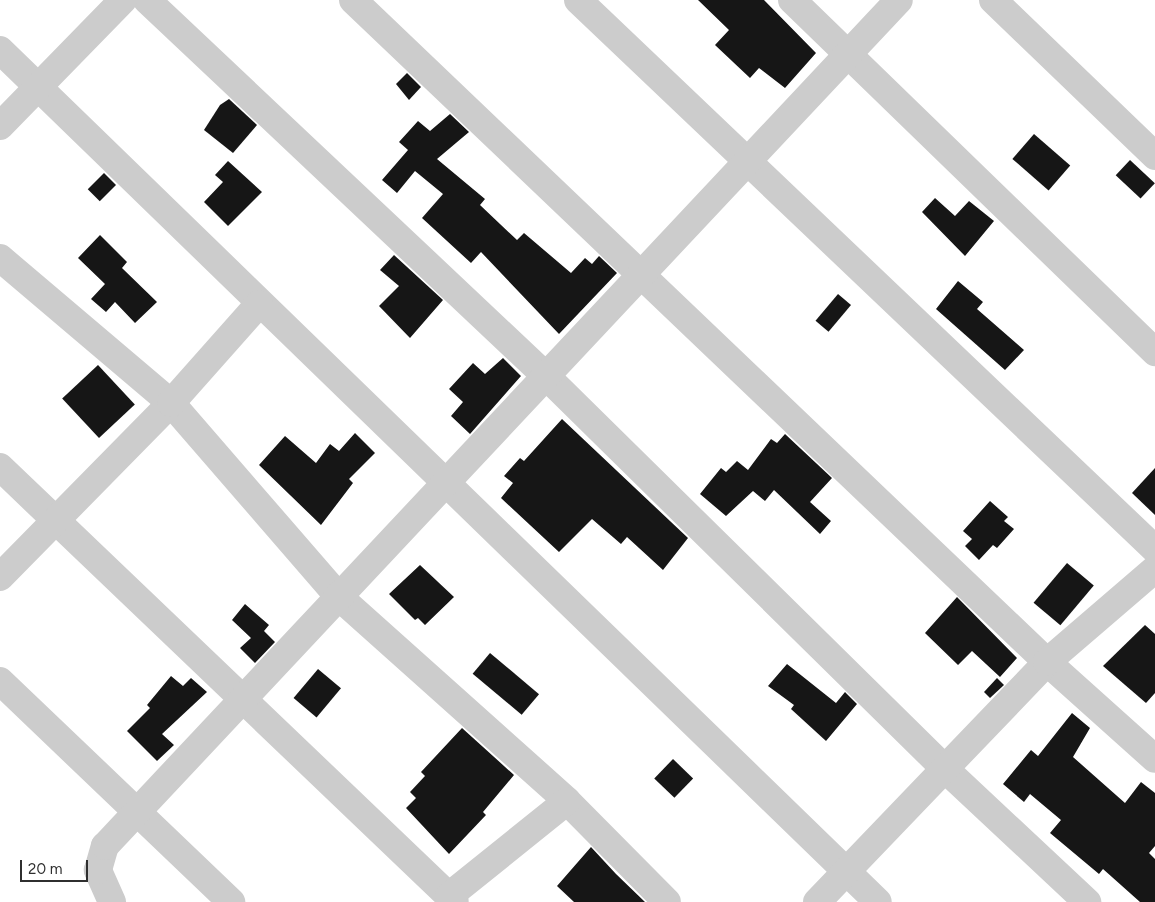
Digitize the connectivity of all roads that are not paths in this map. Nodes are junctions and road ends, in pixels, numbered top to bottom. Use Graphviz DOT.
graph roads {
  1 [pos="123,0"];
  2 [pos="147,0"];
  3 [pos="353,0"];
  4 [pos="578,0"];
  5 [pos="792,0"];
  6 [pos="898,0"];
  7 [pos="993,0"];
  8 [pos="0,50"];
  9 [pos="848,53"];
  10 [pos="38,88"];
  11 [pos="0,126"];
  12 [pos="1155,156"];
  13 [pos="744,161"];
  14 [pos="0,258"];
  15 [pos="640,273"];
  16 [pos="258,304"];
  17 [pos="1155,352"];
  18 [pos="548,378"];
  19 [pos="171,403"];
  20 [pos="0,467"];
  21 [pos="443,484"];
  22 [pos="56,522"];
  23 [pos="1155,549"];
  24 [pos="1155,569"];
  25 [pos="0,577"];
  26 [pos="338,596"];
  27 [pos="1047,662"];
  28 [pos="0,681"];
  29 [pos="241,699"];
  30 [pos="1155,759"];
  31 [pos="945,769"];
  32 [pos="568,801"];
  33 [pos="135,813"];
  34 [pos="846,872"];
  35 [pos="452,899"];
  36 [pos="112,902"];
  37 [pos="231,902"];
  38 [pos="667,902"];
  39 [pos="817,902"];
  40 [pos="878,902"];
  41 [pos="1087,902"];
  1 -- 10 [label="street"];
  2 -- 18 [label="street"];
  3 -- 15 [label="street"];
  4 -- 13 [label="street"];
  5 -- 9 [label="street"];
  6 -- 9 [label="street"];
  7 -- 12 [label="street"];
  8 -- 10 [label="street"];
  9 -- 13 [label="street"];
  9 -- 17 [label="street"];
  10 -- 11 [label="street"];
  10 -- 16 [label="street"];
  13 -- 15 [label="street"];
  13 -- 23 [label="street"];
  14 -- 19 [label="street"];
  15 -- 18 [label="street"];
  15 -- 27 [label="street"];
  16 -- 19 [label="street"];
  16 -- 21 [label="street"];
  18 -- 21 [label="street"];
  18 -- 31 [label="street"];
  19 -- 22 [label="street"];
  19 -- 26 [label="street"];
  20 -- 22 [label="street"];
  21 -- 26 [label="street"];
  21 -- 34 [label="street"];
  22 -- 25 [label="street"];
  22 -- 29 [label="street"];
  24 -- 27 [label="street"];
  26 -- 29 [label="street"];
  26 -- 32 [label="street"];
  27 -- 30 [label="street"];
  27 -- 31 [label="street"];
  28 -- 33 [label="street"];
  29 -- 33 [label="street"];
  29 -- 35 [label="street"];
  31 -- 34 [label="street"];
  31 -- 41 [label="street"];
  32 -- 35 [label="street"];
  32 -- 38 [label="street"];
  33 -- 36 [label="street"];
  33 -- 37 [label="street"];
  34 -- 39 [label="street"];
  34 -- 40 [label="street"];
}
